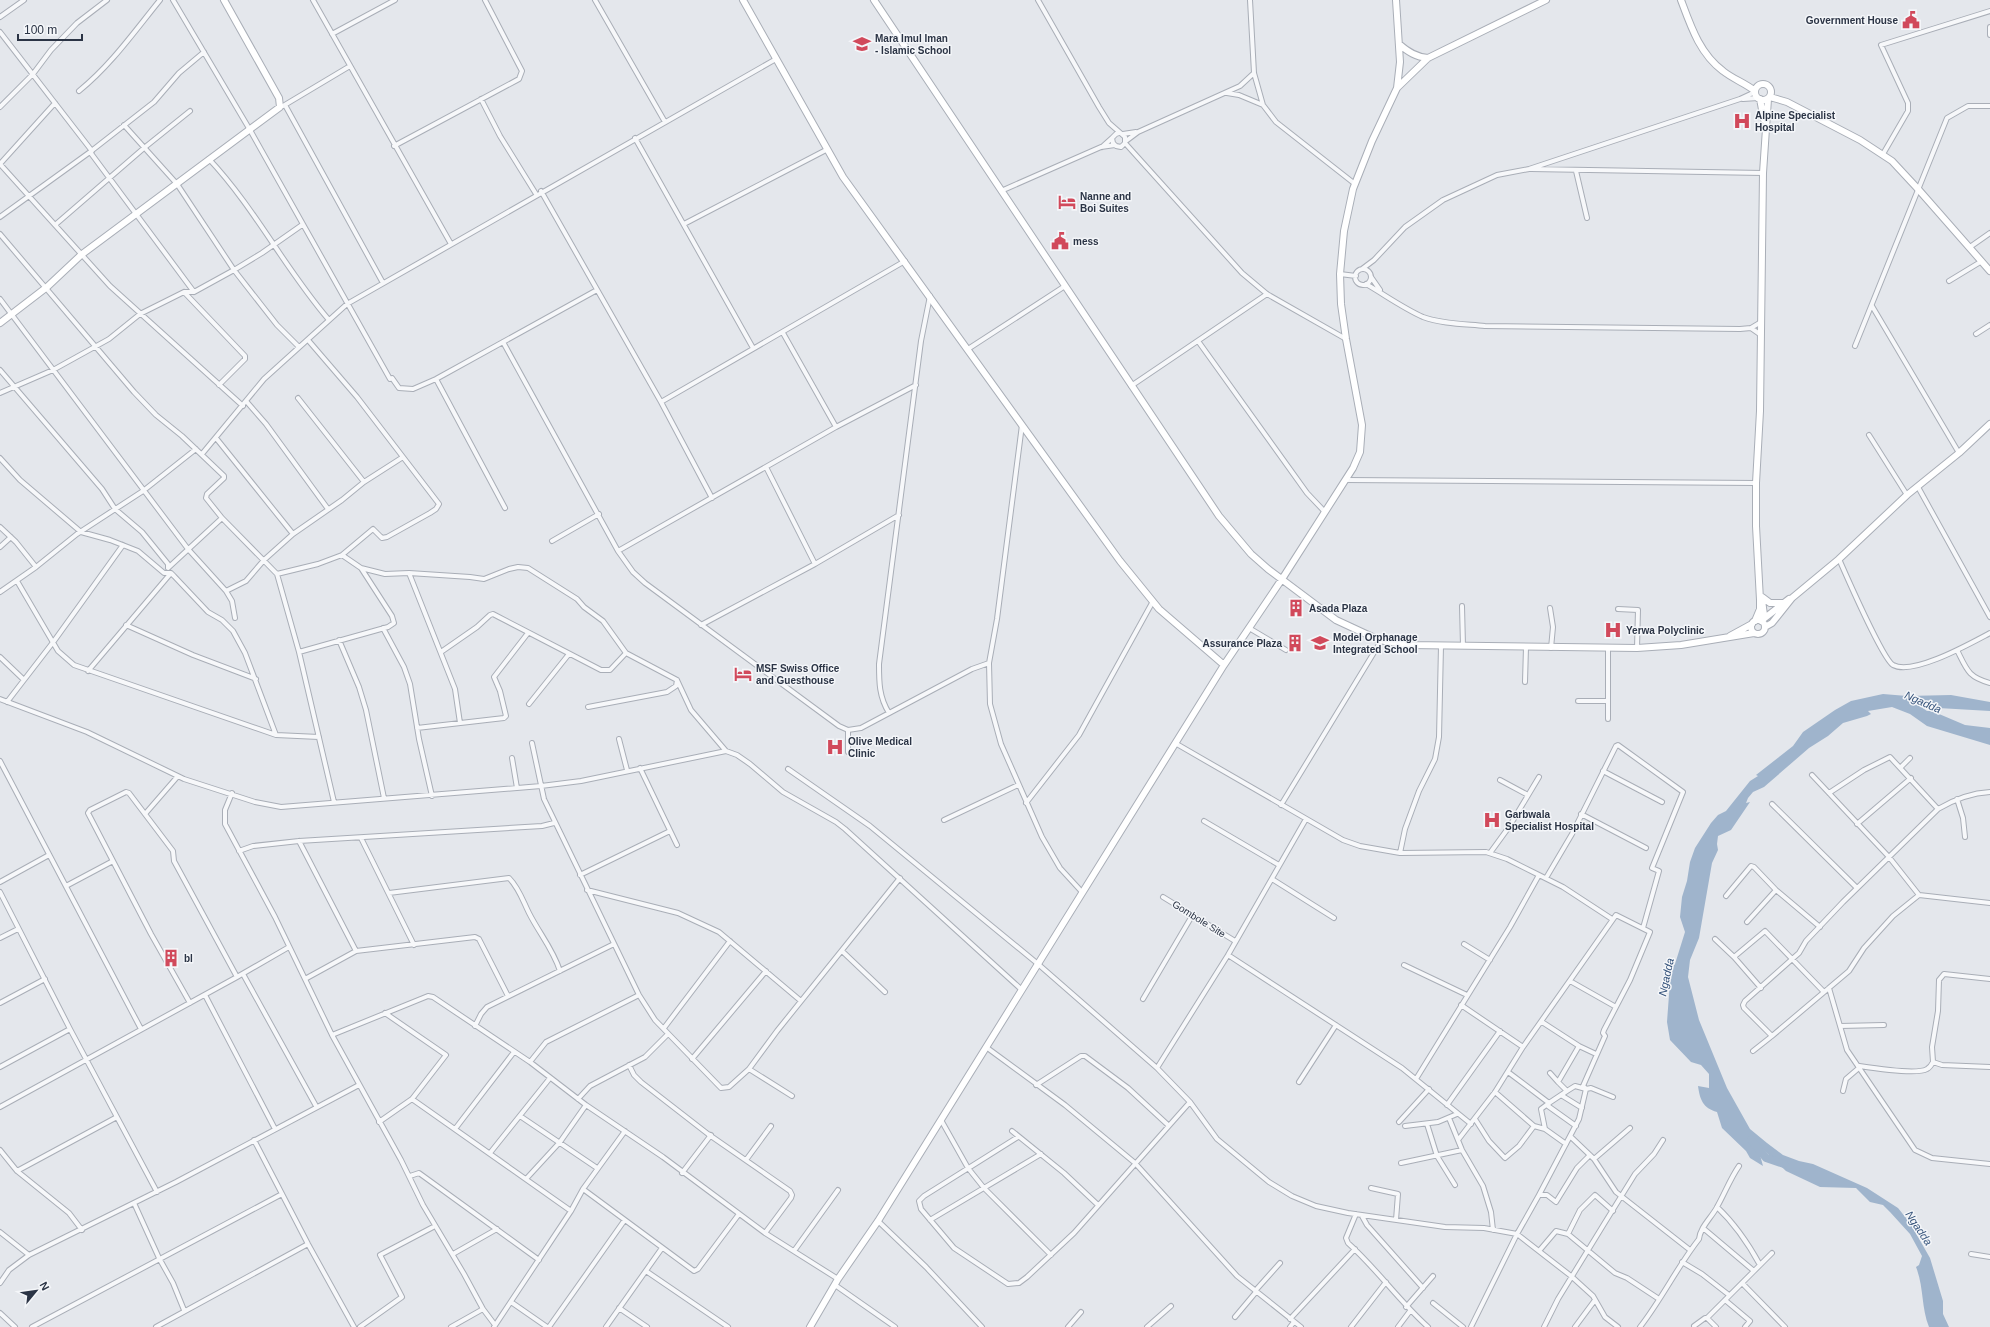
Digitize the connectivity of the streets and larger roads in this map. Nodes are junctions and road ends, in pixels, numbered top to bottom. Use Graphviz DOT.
graph roads {
  1 [pos="24,0"];
  2 [pos="107,0"];
  3 [pos="160,0"];
  4 [pos="173,0"];
  5 [pos="224,0"];
  6 [pos="313,0"];
  7 [pos="396,0"];
  8 [pos="485,0"];
  9 [pos="595,0"];
  10 [pos="743,0"];
  11 [pos="874,0"];
  12 [pos="1250,0"];
  13 [pos="1396,0"];
  14 [pos="1546,0"];
  15 [pos="1681,0"];
  16 [pos="1040,1"];
  17 [pos="1990,11"];
  18 [pos="0,17"];
  19 [pos="1990,27"];
  20 [pos="0,32"];
  21 [pos="332,34"];
  22 [pos="1990,34"];
  23 [pos="1400,44"];
  24 [pos="204,52"];
  25 [pos="1428,58"];
  26 [pos="776,59"];
  27 [pos="350,66"];
  28 [pos="1254,73"];
  29 [pos="33,74"];
  30 [pos="1744,82"];
  31 [pos="1761,84"];
  32 [pos="1397,88"];
  33 [pos="1771,89"];
  34 [pos="79,91"];
  35 [pos="1226,93"];
  36 [pos="1757,95"];
  37 [pos="1769,98"];
  38 [pos="481,99"];
  39 [pos="55,102"];
  40 [pos="1787,102"];
  41 [pos="1263,105"];
  42 [pos="282,106"];
  43 [pos="1990,106"];
  44 [pos="0,107"];
  45 [pos="190,111"];
  46 [pos="665,122"];
  47 [pos="1110,123"];
  48 [pos="124,125"];
  49 [pos="1765,125"];
  50 [pos="250,130"];
  51 [pos="1138,132"];
  52 [pos="1121,134"];
  53 [pos="1113,137"];
  54 [pos="635,138"];
  55 [pos="1126,142"];
  56 [pos="1115,145"];
  57 [pos="394,146"];
  58 [pos="1101,147"];
  59 [pos="1121,147"];
  60 [pos="144,148"];
  61 [pos="826,150"];
  62 [pos="91,151"];
  63 [pos="1133,154"];
  64 [pos="1883,154"];
  65 [pos="209,159"];
  66 [pos="1529,169"];
  67 [pos="1576,171"];
  68 [pos="1763,173"];
  69 [pos="109,178"];
  70 [pos="177,184"];
  71 [pos="1355,184"];
  72 [pos="1918,188"];
  73 [pos="541,191"];
  74 [pos="1001,191"];
  75 [pos="536,194"];
  76 [pos="28,196"];
  77 [pos="137,215"];
  78 [pos="0,216"];
  79 [pos="1587,218"];
  80 [pos="302,224"];
  81 [pos="684,224"];
  82 [pos="55,225"];
  83 [pos="1990,233"];
  84 [pos="0,234"];
  85 [pos="451,244"];
  86 [pos="274,245"];
  87 [pos="1970,247"];
  88 [pos="81,255"];
  89 [pos="1374,260"];
  90 [pos="905,261"];
  91 [pos="1982,261"];
  92 [pos="1362,269"];
  93 [pos="234,270"];
  94 [pos="1990,271"];
  95 [pos="1340,274"];
  96 [pos="1370,275"];
  97 [pos="1356,276"];
  98 [pos="1949,281"];
  99 [pos="383,282"];
  100 [pos="1366,284"];
  101 [pos="1065,286"];
  102 [pos="47,287"];
  103 [pos="597,290"];
  104 [pos="184,292"];
  105 [pos="194,292"];
  106 [pos="1381,292"];
  107 [pos="1267,294"];
  108 [pos="930,296"];
  109 [pos="0,299"];
  110 [pos="347,304"];
  111 [pos="1872,306"];
  112 [pos="11,314"];
  113 [pos="140,314"];
  114 [pos="329,320"];
  115 [pos="1761,322"];
  116 [pos="0,323"];
  117 [pos="1990,325"];
  118 [pos="1751,328"];
  119 [pos="783,333"];
  120 [pos="1976,334"];
  121 [pos="1761,335"];
  122 [pos="1346,339"];
  123 [pos="308,340"];
  124 [pos="1198,341"];
  125 [pos="503,342"];
  126 [pos="1855,346"];
  127 [pos="95,347"];
  128 [pos="299,347"];
  129 [pos="753,348"];
  130 [pos="968,349"];
  131 [pos="0,370"];
  132 [pos="54,370"];
  133 [pos="436,378"];
  134 [pos="219,385"];
  135 [pos="916,385"];
  136 [pos="14,386"];
  137 [pos="1131,386"];
  138 [pos="0,393"];
  139 [pos="298,398"];
  140 [pos="246,401"];
  141 [pos="661,402"];
  142 [pos="243,406"];
  143 [pos="1990,424"];
  144 [pos="1022,425"];
  145 [pos="836,427"];
  146 [pos="1869,435"];
  147 [pos="216,438"];
  148 [pos="196,449"];
  149 [pos="1959,452"];
  150 [pos="202,454"];
  151 [pos="403,457"];
  152 [pos="0,458"];
  153 [pos="766,467"];
  154 [pos="1345,480"];
  155 [pos="364,482"];
  156 [pos="1756,483"];
  157 [pos="1918,487"];
  158 [pos="143,491"];
  159 [pos="1907,495"];
  160 [pos="712,498"];
  161 [pos="506,508"];
  162 [pos="115,509"];
  163 [pos="328,509"];
  164 [pos="1325,512"];
  165 [pos="599,514"];
  166 [pos="898,515"];
  167 [pos="222,518"];
  168 [pos="0,527"];
  169 [pos="81,532"];
  170 [pos="293,534"];
  171 [pos="11,537"];
  172 [pos="552,541"];
  173 [pos="123,544"];
  174 [pos="0,547"];
  175 [pos="188,549"];
  176 [pos="618,551"];
  177 [pos="342,555"];
  178 [pos="1839,559"];
  179 [pos="264,560"];
  180 [pos="815,564"];
  181 [pos="36,567"];
  182 [pos="168,568"];
  183 [pos="361,568"];
  184 [pos="164,573"];
  185 [pos="171,573"];
  186 [pos="408,573"];
  187 [pos="277,574"];
  188 [pos="1283,578"];
  189 [pos="18,581"];
  190 [pos="1758,589"];
  191 [pos="226,591"];
  192 [pos="0,592"];
  193 [pos="1762,596"];
  194 [pos="1792,598"];
  195 [pos="1152,603"];
  196 [pos="1782,603"];
  197 [pos="1462,606"];
  198 [pos="1550,608"];
  199 [pos="1618,609"];
  200 [pos="1990,617"];
  201 [pos="235,618"];
  202 [pos="1757,622"];
  203 [pos="126,625"];
  204 [pos="701,625"];
  205 [pos="1765,627"];
  206 [pos="383,628"];
  207 [pos="1250,628"];
  208 [pos="1754,633"];
  209 [pos="1990,633"];
  210 [pos="528,634"];
  211 [pos="1725,639"];
  212 [pos="339,640"];
  213 [pos="54,641"];
  214 [pos="1381,641"];
  215 [pos="1441,646"];
  216 [pos="1463,646"];
  217 [pos="1526,647"];
  218 [pos="1552,648"];
  219 [pos="1608,648"];
  220 [pos="1637,648"];
  221 [pos="1286,650"];
  222 [pos="1958,650"];
  223 [pos="299,652"];
  224 [pos="441,652"];
  225 [pos="626,653"];
  226 [pos="569,654"];
  227 [pos="0,657"];
  228 [pos="989,663"];
  229 [pos="1224,665"];
  230 [pos="88,671"];
  231 [pos="23,679"];
  232 [pos="256,679"];
  233 [pos="677,680"];
  234 [pos="1525,682"];
  235 [pos="1990,683"];
  236 [pos="0,699"];
  237 [pos="1578,701"];
  238 [pos="1608,701"];
  239 [pos="7,702"];
  240 [pos="529,704"];
  241 [pos="588,708"];
  242 [pos="889,713"];
  243 [pos="1608,719"];
  244 [pos="460,722"];
  245 [pos="417,728"];
  246 [pos="848,730"];
  247 [pos="276,735"];
  248 [pos="319,737"];
  249 [pos="619,739"];
  250 [pos="532,742"];
  251 [pos="1175,743"];
  252 [pos="726,751"];
  253 [pos="848,752"];
  254 [pos="512,758"];
  255 [pos="1910,758"];
  256 [pos="0,761"];
  257 [pos="1901,767"];
  258 [pos="640,768"];
  259 [pos="788,769"];
  260 [pos="627,770"];
  261 [pos="1603,771"];
  262 [pos="1812,775"];
  263 [pos="178,776"];
  264 [pos="1539,778"];
  265 [pos="1911,778"];
  266 [pos="1500,780"];
  267 [pos="1018,785"];
  268 [pos="541,786"];
  269 [pos="517,788"];
  270 [pos="1990,792"];
  271 [pos="232,793"];
  272 [pos="1829,793"];
  273 [pos="1528,795"];
  274 [pos="432,796"];
  275 [pos="384,798"];
  276 [pos="1957,799"];
  277 [pos="334,802"];
  278 [pos="1662,802"];
  279 [pos="1026,803"];
  280 [pos="1772,804"];
  281 [pos="1281,805"];
  282 [pos="1938,809"];
  283 [pos="145,814"];
  284 [pos="1581,814"];
  285 [pos="944,820"];
  286 [pos="1306,820"];
  287 [pos="1204,821"];
  288 [pos="554,823"];
  289 [pos="1857,824"];
  290 [pos="670,831"];
  291 [pos="1965,837"];
  292 [pos="361,838"];
  293 [pos="299,841"];
  294 [pos="677,845"];
  295 [pos="1646,848"];
  296 [pos="239,851"];
  297 [pos="1400,853"];
  298 [pos="1490,853"];
  299 [pos="49,855"];
  300 [pos="1889,857"];
  301 [pos="113,861"];
  302 [pos="1279,865"];
  303 [pos="580,875"];
  304 [pos="1539,875"];
  305 [pos="900,878"];
  306 [pos="1546,878"];
  307 [pos="1272,879"];
  308 [pos="0,882"];
  309 [pos="66,886"];
  310 [pos="1857,888"];
  311 [pos="587,890"];
  312 [pos="1776,890"];
  313 [pos="0,892"];
  314 [pos="1082,892"];
  315 [pos="389,893"];
  316 [pos="1919,895"];
  317 [pos="1726,896"];
  318 [pos="1163,897"];
  319 [pos="1990,903"];
  320 [pos="1192,916"];
  321 [pos="1334,918"];
  322 [pos="1612,919"];
  323 [pos="1747,922"];
  324 [pos="1820,927"];
  325 [pos="1643,928"];
  326 [pos="18,929"];
  327 [pos="0,938"];
  328 [pos="1715,939"];
  329 [pos="730,941"];
  330 [pos="1235,941"];
  331 [pos="614,944"];
  332 [pos="1464,944"];
  333 [pos="414,945"];
  334 [pos="289,947"];
  335 [pos="356,951"];
  336 [pos="842,951"];
  337 [pos="1228,954"];
  338 [pos="1734,957"];
  339 [pos="1793,958"];
  340 [pos="1490,960"];
  341 [pos="1038,964"];
  342 [pos="1404,965"];
  343 [pos="560,971"];
  344 [pos="766,971"];
  345 [pos="243,974"];
  346 [pos="237,978"];
  347 [pos="45,979"];
  348 [pos="305,979"];
  349 [pos="1990,979"];
  350 [pos="1570,981"];
  351 [pos="1761,988"];
  352 [pos="1829,988"];
  353 [pos="1022,990"];
  354 [pos="885,992"];
  355 [pos="1824,992"];
  356 [pos="205,995"];
  357 [pos="639,995"];
  358 [pos="1467,995"];
  359 [pos="508,996"];
  360 [pos="1143,999"];
  361 [pos="801,1001"];
  362 [pos="0,1003"];
  363 [pos="190,1003"];
  364 [pos="1461,1005"];
  365 [pos="1616,1007"];
  366 [pos="385,1013"];
  367 [pos="1542,1022"];
  368 [pos="1336,1025"];
  369 [pos="1884,1025"];
  370 [pos="475,1026"];
  371 [pos="1840,1026"];
  372 [pos="664,1028"];
  373 [pos="70,1029"];
  374 [pos="142,1029"];
  375 [pos="1500,1030"];
  376 [pos="668,1034"];
  377 [pos="332,1035"];
  378 [pos="1772,1036"];
  379 [pos="1578,1046"];
  380 [pos="986,1047"];
  381 [pos="1523,1047"];
  382 [pos="1753,1051"];
  383 [pos="514,1052"];
  384 [pos="1596,1054"];
  385 [pos="86,1060"];
  386 [pos="692,1060"];
  387 [pos="530,1062"];
  388 [pos="1933,1062"];
  389 [pos="629,1065"];
  390 [pos="1990,1066"];
  391 [pos="0,1067"];
  392 [pos="1859,1067"];
  393 [pos="1157,1068"];
  394 [pos="749,1069"];
  395 [pos="1508,1072"];
  396 [pos="1550,1073"];
  397 [pos="550,1078"];
  398 [pos="1416,1079"];
  399 [pos="1299,1082"];
  400 [pos="1558,1082"];
  401 [pos="359,1085"];
  402 [pos="1036,1085"];
  403 [pos="1429,1089"];
  404 [pos="1586,1089"];
  405 [pos="1567,1091"];
  406 [pos="1495,1092"];
  407 [pos="1843,1092"];
  408 [pos="1561,1095"];
  409 [pos="792,1096"];
  410 [pos="1614,1097"];
  411 [pos="412,1099"];
  412 [pos="578,1099"];
  413 [pos="1190,1102"];
  414 [pos="1549,1103"];
  415 [pos="1447,1104"];
  416 [pos="316,1106"];
  417 [pos="586,1106"];
  418 [pos="0,1107"];
  419 [pos="1582,1108"];
  420 [pos="1457,1114"];
  421 [pos="520,1116"];
  422 [pos="117,1117"];
  423 [pos="1449,1118"];
  424 [pos="1475,1119"];
  425 [pos="941,1120"];
  426 [pos="379,1122"];
  427 [pos="1399,1122"];
  428 [pos="1427,1124"];
  429 [pos="1471,1124"];
  430 [pos="1168,1125"];
  431 [pos="771,1126"];
  432 [pos="1405,1126"];
  433 [pos="1534,1126"];
  434 [pos="1576,1126"];
  435 [pos="1630,1128"];
  436 [pos="275,1129"];
  437 [pos="455,1129"];
  438 [pos="1545,1129"];
  439 [pos="625,1131"];
  440 [pos="1012,1131"];
  441 [pos="711,1136"];
  442 [pos="1018,1137"];
  443 [pos="1570,1137"];
  444 [pos="254,1140"];
  445 [pos="1458,1140"];
  446 [pos="1662,1140"];
  447 [pos="560,1142"];
  448 [pos="1566,1144"];
  449 [pos="0,1150"];
  450 [pos="1462,1150"];
  451 [pos="490,1153"];
  452 [pos="1041,1154"];
  453 [pos="1590,1155"];
  454 [pos="1437,1156"];
  455 [pos="1594,1159"];
  456 [pos="746,1160"];
  457 [pos="1135,1163"];
  458 [pos="1401,1163"];
  459 [pos="1990,1164"];
  460 [pos="1739,1166"];
  461 [pos="597,1168"];
  462 [pos="968,1168"];
  463 [pos="17,1171"];
  464 [pos="682,1173"];
  465 [pos="410,1176"];
  466 [pos="526,1179"];
  467 [pos="1455,1185"];
  468 [pos="984,1188"];
  469 [pos="1371,1188"];
  470 [pos="583,1189"];
  471 [pos="838,1190"];
  472 [pos="157,1192"];
  473 [pos="282,1194"];
  474 [pos="1539,1195"];
  475 [pos="1622,1196"];
  476 [pos="134,1204"];
  477 [pos="1098,1205"];
  478 [pos="1717,1207"];
  479 [pos="571,1211"];
  480 [pos="1613,1211"];
  481 [pos="739,1214"];
  482 [pos="1356,1214"];
  483 [pos="1362,1216"];
  484 [pos="878,1220"];
  485 [pos="930,1220"];
  486 [pos="1396,1220"];
  487 [pos="624,1221"];
  488 [pos="435,1226"];
  489 [pos="1703,1228"];
  490 [pos="497,1229"];
  491 [pos="82,1230"];
  492 [pos="1493,1230"];
  493 [pos="0,1232"];
  494 [pos="765,1233"];
  495 [pos="1517,1234"];
  496 [pos="1568,1234"];
  497 [pos="308,1244"];
  498 [pos="662,1248"];
  499 [pos="1355,1249"];
  500 [pos="1588,1250"];
  501 [pos="1690,1250"];
  502 [pos="794,1251"];
  503 [pos="1539,1251"];
  504 [pos="1772,1253"];
  505 [pos="453,1254"];
  506 [pos="1972,1254"];
  507 [pos="29,1255"];
  508 [pos="1051,1255"];
  509 [pos="1990,1257"];
  510 [pos="159,1258"];
  511 [pos="539,1260"];
  512 [pos="1682,1262"];
  513 [pos="1280,1263"];
  514 [pos="1760,1265"];
  515 [pos="646,1271"];
  516 [pos="1754,1271"];
  517 [pos="1433,1276"];
  518 [pos="1571,1276"];
  519 [pos="837,1282"];
  520 [pos="1386,1282"];
  521 [pos="0,1283"];
  522 [pos="1742,1283"];
  523 [pos="1423,1288"];
  524 [pos="1255,1292"];
  525 [pos="1729,1295"];
  526 [pos="1659,1299"];
  527 [pos="1595,1300"];
  528 [pos="1725,1300"];
  529 [pos="511,1302"];
  530 [pos="1433,1304"];
  531 [pos="1171,1306"];
  532 [pos="1406,1307"];
  533 [pos="619,1308"];
  534 [pos="483,1309"];
  535 [pos="184,1310"];
  536 [pos="1410,1311"];
  537 [pos="1081,1312"];
  538 [pos="0,1314"];
  539 [pos="1235,1317"];
  540 [pos="1707,1318"];
  541 [pos="1292,1321"];
  542 [pos="494,1326"];
  543 [pos="1694,1326"];
  544 [pos="15,1327"];
  545 [pos="32,1327"];
  546 [pos="156,1327"];
  547 [pos="354,1327"];
  548 [pos="360,1327"];
  549 [pos="451,1327"];
  550 [pos="548,1327"];
  551 [pos="606,1327"];
  552 [pos="647,1327"];
  553 [pos="728,1327"];
  554 [pos="810,1327"];
  555 [pos="895,1327"];
  556 [pos="982,1327"];
  557 [pos="1068,1327"];
  558 [pos="1147,1327"];
  559 [pos="1290,1327"];
  560 [pos="1301,1327"];
  561 [pos="1351,1327"];
  562 [pos="1398,1327"];
  563 [pos="1428,1327"];
  564 [pos="1463,1327"];
  565 [pos="1471,1327"];
  566 [pos="1544,1327"];
  567 [pos="1575,1327"];
  568 [pos="1618,1327"];
  569 [pos="1640,1327"];
  570 [pos="1716,1327"];
  571 [pos="1745,1327"];
  572 [pos="1785,1327"];
  1 -- 18 [label="street"];
  2 -- 29 [label="street"];
  3 -- 34 [label="street"];
  4 -- 24 [label="street"];
  5 -- 42 [label="street"];
  6 -- 21 [label="street"];
  7 -- 21 [label="street"];
  8 -- 38 [label="street"];
  9 -- 46 [label="street"];
  10 -- 26 [label="street"];
  11 -- 74 [label="street"];
  12 -- 28 [label="street"];
  13 -- 23 [label="street"];
  14 -- 25 [label="street"];
  15 -- 30 [label="street"];
  16 -- 47 [label="street"];
  17 -- 64 [label="street"];
  19 -- 22 [label="street"];
  20 -- 29 [label="street"];
  21 -- 27 [label="street"];
  23 -- 25 [label="street"];
  23 -- 32 [label="street"];
  24 -- 48 [label="street"];
  24 -- 50 [label="street"];
  25 -- 32 [label="street"];
  26 -- 46 [label="street"];
  26 -- 61 [label="street"];
  27 -- 42 [label="street"];
  27 -- 57 [label="street"];
  28 -- 35 [label="street"];
  28 -- 41 [label="street"];
  29 -- 39 [label="street"];
  29 -- 44 [label="street"];
  30 -- 31 [label="street"];
  30 -- 36 [label="street"];
  31 -- 33 [label="street"];
  31 -- 36 [label="street"];
  32 -- 71 [label="street"];
  33 -- 37 [label="street"];
  33 -- 40 [label="street"];
  35 -- 41 [label="street"];
  35 -- 51 [label="street"];
  36 -- 37 [label="street"];
  36 -- 49 [label="street"];
  36 -- 66 [label="street"];
  37 -- 40 [label="street"];
  37 -- 49 [label="street"];
  38 -- 57 [label="street"];
  38 -- 75 [label="street"];
  39 -- 62 [label="street"];
  39 -- 76 [label="street"];
  40 -- 64 [label="street"];
  41 -- 71 [label="street"];
  42 -- 50 [label="street"];
  42 -- 99 [label="street"];
  43 -- 72 [label="street"];
  45 -- 60 [label="street"];
  46 -- 54 [label="street"];
  47 -- 52 [label="street"];
  47 -- 53 [label="street"];
  48 -- 60 [label="street"];
  48 -- 62 [label="street"];
  49 -- 68 [label="street"];
  50 -- 65 [label="street"];
  50 -- 80 [label="street"];
  51 -- 52 [label="street"];
  51 -- 55 [label="street"];
  52 -- 53 [label="street"];
  52 -- 55 [label="street"];
  53 -- 56 [label="street"];
  53 -- 58 [label="street"];
  54 -- 73 [label="street"];
  54 -- 81 [label="street"];
  55 -- 59 [label="street"];
  55 -- 63 [label="street"];
  56 -- 58 [label="street"];
  56 -- 59 [label="street"];
  57 -- 85 [label="street"];
  58 -- 74 [label="street"];
  59 -- 63 [label="street"];
  60 -- 69 [label="street"];
  60 -- 70 [label="street"];
  61 -- 81 [label="street"];
  61 -- 90 [label="street"];
  62 -- 69 [label="street"];
  62 -- 76 [label="street"];
  63 -- 107 [label="street"];
  64 -- 72 [label="street"];
  65 -- 70 [label="street"];
  65 -- 86 [label="street"];
  66 -- 67 [label="street"];
  66 -- 89 [label="street"];
  67 -- 68 [label="street"];
  67 -- 79 [label="street"];
  68 -- 115 [label="street"];
  69 -- 77 [label="street"];
  69 -- 82 [label="street"];
  70 -- 77 [label="street"];
  70 -- 93 [label="street"];
  71 -- 95 [label="street"];
  72 -- 87 [label="street"];
  72 -- 111 [label="street"];
  73 -- 75 [label="street"];
  73 -- 103 [label="street"];
  74 -- 101 [label="street"];
  75 -- 85 [label="street"];
  76 -- 78 [label="street"];
  76 -- 82 [label="street"];
  77 -- 88 [label="street"];
  77 -- 105 [label="street"];
  80 -- 86 [label="street"];
  80 -- 110 [label="street"];
  81 -- 129 [label="street"];
  82 -- 88 [label="street"];
  83 -- 87 [label="street"];
  84 -- 102 [label="street"];
  85 -- 99 [label="street"];
  86 -- 93 [label="street"];
  86 -- 114 [label="street"];
  87 -- 91 [label="street"];
  88 -- 102 [label="street"];
  88 -- 113 [label="street"];
  89 -- 92 [label="street"];
  89 -- 96 [label="street"];
  90 -- 108 [label="street"];
  90 -- 119 [label="street"];
  91 -- 94 [label="street"];
  91 -- 98 [label="street"];
  92 -- 96 [label="street"];
  92 -- 97 [label="street"];
  93 -- 105 [label="street"];
  93 -- 128 [label="street"];
  95 -- 97 [label="street"];
  95 -- 122 [label="street"];
  96 -- 100 [label="street"];
  96 -- 106 [label="street"];
  97 -- 100 [label="street"];
  99 -- 110 [label="street"];
  100 -- 106 [label="street"];
  101 -- 130 [label="street"];
  101 -- 137 [label="street"];
  102 -- 112 [label="street"];
  102 -- 127 [label="street"];
  103 -- 125 [label="street"];
  103 -- 141 [label="street"];
  104 -- 105 [label="street"];
  104 -- 113 [label="street"];
  104 -- 134 [label="street"];
  106 -- 118 [label="street"];
  107 -- 122 [label="street"];
  107 -- 124 [label="street"];
  108 -- 130 [label="street"];
  108 -- 135 [label="street"];
  109 -- 112 [label="street"];
  110 -- 114 [label="street"];
  110 -- 133 [label="street"];
  111 -- 126 [label="street"];
  111 -- 149 [label="street"];
  112 -- 116 [label="street"];
  112 -- 132 [label="street"];
  113 -- 127 [label="street"];
  113 -- 134 [label="street"];
  114 -- 123 [label="street"];
  115 -- 118 [label="street"];
  115 -- 121 [label="street"];
  117 -- 120 [label="street"];
  118 -- 121 [label="street"];
  119 -- 129 [label="street"];
  119 -- 145 [label="street"];
  121 -- 156 [label="street"];
  122 -- 154 [label="street"];
  123 -- 128 [label="street"];
  123 -- 151 [label="street"];
  124 -- 137 [label="street"];
  124 -- 164 [label="street"];
  125 -- 133 [label="street"];
  125 -- 165 [label="street"];
  127 -- 132 [label="street"];
  127 -- 148 [label="street"];
  128 -- 140 [label="street"];
  129 -- 141 [label="street"];
  130 -- 144 [label="street"];
  131 -- 136 [label="street"];
  132 -- 136 [label="street"];
  132 -- 158 [label="street"];
  133 -- 161 [label="street"];
  134 -- 142 [label="street"];
  135 -- 145 [label="street"];
  135 -- 166 [label="street"];
  136 -- 138 [label="street"];
  136 -- 162 [label="street"];
  137 -- 188 [label="street"];
  139 -- 155 [label="street"];
  140 -- 142 [label="street"];
  140 -- 163 [label="street"];
  141 -- 160 [label="street"];
  142 -- 147 [label="street"];
  143 -- 149 [label="street"];
  144 -- 195 [label="street"];
  144 -- 228 [label="street"];
  145 -- 153 [label="street"];
  146 -- 159 [label="street"];
  147 -- 150 [label="street"];
  147 -- 170 [label="street"];
  148 -- 150 [label="street"];
  148 -- 158 [label="street"];
  149 -- 157 [label="street"];
  150 -- 167 [label="street"];
  151 -- 155 [label="street"];
  151 -- 177 [label="street"];
  152 -- 169 [label="street"];
  153 -- 160 [label="street"];
  153 -- 180 [label="street"];
  154 -- 156 [label="street"];
  154 -- 164 [label="street"];
  155 -- 163 [label="street"];
  156 -- 190 [label="street"];
  157 -- 159 [label="street"];
  157 -- 200 [label="street"];
  158 -- 162 [label="street"];
  158 -- 175 [label="street"];
  159 -- 178 [label="street"];
  160 -- 176 [label="street"];
  162 -- 169 [label="street"];
  162 -- 182 [label="street"];
  163 -- 170 [label="street"];
  164 -- 188 [label="street"];
  165 -- 172 [label="street"];
  165 -- 176 [label="street"];
  166 -- 180 [label="street"];
  166 -- 242 [label="street"];
  167 -- 175 [label="street"];
  167 -- 179 [label="street"];
  168 -- 171 [label="street"];
  169 -- 173 [label="street"];
  169 -- 181 [label="street"];
  170 -- 179 [label="street"];
  171 -- 174 [label="street"];
  171 -- 181 [label="street"];
  173 -- 184 [label="street"];
  173 -- 213 [label="street"];
  175 -- 182 [label="street"];
  175 -- 191 [label="street"];
  176 -- 204 [label="street"];
  177 -- 183 [label="street"];
  177 -- 187 [label="street"];
  178 -- 194 [label="street"];
  178 -- 222 [label="street"];
  179 -- 187 [label="street"];
  179 -- 191 [label="street"];
  180 -- 204 [label="street"];
  181 -- 189 [label="street"];
  182 -- 184 [label="street"];
  183 -- 186 [label="street"];
  183 -- 206 [label="street"];
  184 -- 185 [label="street"];
  185 -- 203 [label="street"];
  185 -- 232 [label="street"];
  186 -- 224 [label="street"];
  186 -- 225 [label="street"];
  187 -- 223 [label="street"];
  188 -- 207 [label="street"];
  188 -- 214 [label="street"];
  189 -- 192 [label="street"];
  189 -- 213 [label="street"];
  190 -- 193 [label="street"];
  190 -- 202 [label="street"];
  191 -- 201 [label="street"];
  193 -- 196 [label="street"];
  193 -- 202 [label="street"];
  194 -- 196 [label="street"];
  194 -- 205 [label="street"];
  195 -- 229 [label="street"];
  195 -- 279 [label="street"];
  196 -- 202 [label="street"];
  197 -- 216 [label="street"];
  198 -- 218 [label="street"];
  199 -- 220 [label="street"];
  202 -- 205 [label="street"];
  202 -- 208 [label="street"];
  202 -- 211 [label="street"];
  203 -- 230 [label="street"];
  203 -- 232 [label="street"];
  204 -- 246 [label="street"];
  205 -- 208 [label="street"];
  206 -- 212 [label="street"];
  206 -- 245 [label="street"];
  207 -- 221 [label="street"];
  207 -- 229 [label="street"];
  208 -- 211 [label="street"];
  209 -- 222 [label="street"];
  210 -- 224 [label="street"];
  210 -- 226 [label="street"];
  210 -- 244 [label="street"];
  211 -- 220 [label="street"];
  212 -- 223 [label="street"];
  212 -- 275 [label="street"];
  213 -- 230 [label="street"];
  213 -- 231 [label="street"];
  214 -- 215 [label="street"];
  214 -- 281 [label="street"];
  215 -- 216 [label="street"];
  215 -- 297 [label="street"];
  216 -- 217 [label="street"];
  217 -- 218 [label="street"];
  217 -- 234 [label="street"];
  218 -- 219 [label="street"];
  219 -- 220 [label="street"];
  219 -- 238 [label="street"];
  222 -- 235 [label="street"];
  223 -- 248 [label="street"];
  224 -- 244 [label="street"];
  225 -- 226 [label="street"];
  225 -- 233 [label="street"];
  226 -- 240 [label="street"];
  227 -- 231 [label="street"];
  228 -- 242 [label="street"];
  228 -- 267 [label="street"];
  229 -- 251 [label="street"];
  230 -- 247 [label="street"];
  231 -- 239 [label="street"];
  232 -- 247 [label="street"];
  233 -- 241 [label="street"];
  233 -- 252 [label="street"];
  236 -- 239 [label="street"];
  237 -- 238 [label="street"];
  238 -- 243 [label="street"];
  239 -- 263 [label="street"];
  242 -- 246 [label="street"];
  244 -- 245 [label="street"];
  245 -- 274 [label="street"];
  246 -- 253 [label="street"];
  247 -- 248 [label="street"];
  248 -- 277 [label="street"];
  249 -- 260 [label="street"];
  250 -- 268 [label="street"];
  251 -- 281 [label="street"];
  251 -- 314 [label="street"];
  252 -- 258 [label="street"];
  252 -- 305 [label="street"];
  254 -- 269 [label="street"];
  255 -- 257 [label="street"];
  256 -- 299 [label="street"];
  257 -- 265 [label="street"];
  257 -- 272 [label="street"];
  258 -- 260 [label="street"];
  258 -- 290 [label="street"];
  259 -- 341 [label="street"];
  260 -- 268 [label="street"];
  261 -- 278 [label="street"];
  261 -- 284 [label="street"];
  261 -- 325 [label="street"];
  262 -- 272 [label="street"];
  263 -- 271 [label="street"];
  263 -- 283 [label="street"];
  264 -- 273 [label="street"];
  265 -- 282 [label="street"];
  265 -- 289 [label="street"];
  266 -- 273 [label="street"];
  267 -- 279 [label="street"];
  267 -- 285 [label="street"];
  268 -- 269 [label="street"];
  268 -- 288 [label="street"];
  269 -- 274 [label="street"];
  270 -- 276 [label="street"];
  271 -- 277 [label="street"];
  271 -- 296 [label="street"];
  272 -- 289 [label="street"];
  273 -- 298 [label="street"];
  274 -- 275 [label="street"];
  275 -- 277 [label="street"];
  276 -- 282 [label="street"];
  276 -- 291 [label="street"];
  279 -- 314 [label="street"];
  280 -- 310 [label="street"];
  281 -- 286 [label="street"];
  282 -- 300 [label="street"];
  283 -- 301 [label="street"];
  283 -- 346 [label="street"];
  284 -- 295 [label="street"];
  284 -- 306 [label="street"];
  286 -- 297 [label="street"];
  286 -- 302 [label="street"];
  287 -- 302 [label="street"];
  288 -- 292 [label="street"];
  288 -- 303 [label="street"];
  289 -- 300 [label="street"];
  290 -- 294 [label="street"];
  290 -- 303 [label="street"];
  292 -- 293 [label="street"];
  292 -- 315 [label="street"];
  293 -- 296 [label="street"];
  293 -- 335 [label="street"];
  296 -- 334 [label="street"];
  297 -- 298 [label="street"];
  298 -- 304 [label="street"];
  299 -- 308 [label="street"];
  299 -- 309 [label="street"];
  300 -- 310 [label="street"];
  300 -- 316 [label="street"];
  301 -- 309 [label="street"];
  301 -- 363 [label="street"];
  302 -- 307 [label="street"];
  303 -- 311 [label="street"];
  304 -- 306 [label="street"];
  304 -- 340 [label="street"];
  305 -- 336 [label="street"];
  305 -- 353 [label="street"];
  306 -- 322 [label="street"];
  307 -- 321 [label="street"];
  307 -- 330 [label="street"];
  309 -- 374 [label="street"];
  310 -- 324 [label="street"];
  311 -- 329 [label="street"];
  311 -- 331 [label="street"];
  312 -- 317 [label="street"];
  312 -- 323 [label="street"];
  312 -- 324 [label="street"];
  313 -- 326 [label="street"];
  314 -- 341 [label="street"];
  315 -- 333 [label="street"];
  315 -- 343 [label="street"];
  316 -- 319 [label="street"];
  316 -- 352 [label="street"];
  318 -- 320 [label="street, Gombole Site"];
  320 -- 330 [label="street, Gombole Site"];
  320 -- 360 [label="street"];
  322 -- 325 [label="street"];
  322 -- 350 [label="street"];
  324 -- 339 [label="street"];
  325 -- 365 [label="street"];
  326 -- 327 [label="street"];
  326 -- 347 [label="street"];
  328 -- 338 [label="street"];
  329 -- 344 [label="street"];
  329 -- 372 [label="street"];
  330 -- 337 [label="street"];
  331 -- 343 [label="street"];
  331 -- 357 [label="street"];
  332 -- 340 [label="street"];
  333 -- 335 [label="street"];
  333 -- 359 [label="street"];
  334 -- 345 [label="street"];
  334 -- 348 [label="street"];
  335 -- 348 [label="street"];
  336 -- 354 [label="street"];
  336 -- 361 [label="street"];
  337 -- 368 [label="street"];
  337 -- 393 [label="street"];
  338 -- 339 [label="street"];
  338 -- 351 [label="street"];
  339 -- 351 [label="street"];
  339 -- 355 [label="street"];
  340 -- 358 [label="street"];
  341 -- 353 [label="street"];
  341 -- 393 [label="street"];
  342 -- 358 [label="street"];
  343 -- 359 [label="street"];
  344 -- 361 [label="street"];
  344 -- 386 [label="street"];
  345 -- 346 [label="street"];
  345 -- 416 [label="street"];
  346 -- 356 [label="street"];
  347 -- 362 [label="street"];
  347 -- 373 [label="street"];
  348 -- 377 [label="street"];
  349 -- 388 [label="street"];
  350 -- 365 [label="street"];
  350 -- 367 [label="street"];
  351 -- 378 [label="street"];
  352 -- 355 [label="street"];
  352 -- 371 [label="street"];
  353 -- 380 [label="street"];
  355 -- 378 [label="street"];
  356 -- 363 [label="street"];
  356 -- 436 [label="street"];
  357 -- 372 [label="street"];
  357 -- 387 [label="street"];
  358 -- 364 [label="street"];
  359 -- 370 [label="street"];
  361 -- 394 [label="street"];
  363 -- 374 [label="street"];
  364 -- 375 [label="street"];
  364 -- 398 [label="street"];
  365 -- 384 [label="street"];
  366 -- 370 [label="street"];
  366 -- 377 [label="street"];
  366 -- 411 [label="street"];
  367 -- 379 [label="street"];
  367 -- 381 [label="street"];
  368 -- 398 [label="street"];
  368 -- 399 [label="street"];
  369 -- 371 [label="street"];
  370 -- 383 [label="street"];
  371 -- 392 [label="street"];
  372 -- 376 [label="street"];
  373 -- 385 [label="street"];
  373 -- 391 [label="street"];
  374 -- 385 [label="street"];
  375 -- 381 [label="street"];
  375 -- 415 [label="street"];
  376 -- 386 [label="street"];
  376 -- 389 [label="street"];
  377 -- 401 [label="street"];
  378 -- 382 [label="street"];
  379 -- 384 [label="street"];
  379 -- 400 [label="street"];
  380 -- 402 [label="street"];
  380 -- 425 [label="street"];
  381 -- 395 [label="street"];
  383 -- 387 [label="street"];
  383 -- 437 [label="street"];
  384 -- 404 [label="street"];
  385 -- 418 [label="street"];
  385 -- 422 [label="street"];
  386 -- 394 [label="street"];
  387 -- 397 [label="street"];
  388 -- 390 [label="street"];
  388 -- 392 [label="street"];
  389 -- 412 [label="street"];
  389 -- 441 [label="street"];
  392 -- 407 [label="street"];
  392 -- 459 [label="street"];
  393 -- 413 [label="street"];
  394 -- 409 [label="street"];
  395 -- 406 [label="street"];
  395 -- 414 [label="street"];
  396 -- 400 [label="street"];
  397 -- 412 [label="street"];
  397 -- 421 [label="street"];
  398 -- 403 [label="street"];
  400 -- 405 [label="street"];
  401 -- 416 [label="street"];
  401 -- 426 [label="street"];
  402 -- 430 [label="street"];
  402 -- 457 [label="street"];
  403 -- 415 [label="street"];
  403 -- 427 [label="street"];
  404 -- 405 [label="street"];
  404 -- 410 [label="street"];
  404 -- 419 [label="street"];
  405 -- 408 [label="street"];
  406 -- 424 [label="street"];
  406 -- 433 [label="street"];
  408 -- 414 [label="street"];
  408 -- 419 [label="street"];
  411 -- 426 [label="street"];
  411 -- 437 [label="street"];
  412 -- 417 [label="street"];
  413 -- 430 [label="street"];
  413 -- 482 [label="street"];
  414 -- 434 [label="street"];
  414 -- 438 [label="street"];
  415 -- 420 [label="street"];
  416 -- 436 [label="street"];
  417 -- 439 [label="street"];
  417 -- 447 [label="street"];
  419 -- 434 [label="street"];
  420 -- 423 [label="street"];
  420 -- 429 [label="street"];
  421 -- 447 [label="street"];
  421 -- 451 [label="street"];
  422 -- 463 [label="street"];
  422 -- 472 [label="street"];
  423 -- 428 [label="street"];
  423 -- 445 [label="street"];
  424 -- 429 [label="street"];
  424 -- 433 [label="street"];
  425 -- 462 [label="street"];
  425 -- 484 [label="street"];
  426 -- 465 [label="street"];
  428 -- 432 [label="street"];
  428 -- 454 [label="street"];
  429 -- 445 [label="street"];
  430 -- 457 [label="street"];
  431 -- 456 [label="street"];
  433 -- 438 [label="street"];
  434 -- 443 [label="street"];
  435 -- 455 [label="street"];
  436 -- 444 [label="street"];
  437 -- 451 [label="street"];
  438 -- 448 [label="street"];
  439 -- 461 [label="street"];
  439 -- 464 [label="street"];
  440 -- 442 [label="street"];
  441 -- 456 [label="street"];
  441 -- 464 [label="street"];
  442 -- 452 [label="street"];
  442 -- 462 [label="street"];
  443 -- 448 [label="street"];
  443 -- 453 [label="street"];
  444 -- 472 [label="street"];
  444 -- 473 [label="street"];
  445 -- 450 [label="street"];
  446 -- 475 [label="street"];
  447 -- 461 [label="street"];
  447 -- 466 [label="street"];
  448 -- 474 [label="street"];
  449 -- 463 [label="street"];
  450 -- 454 [label="street"];
  450 -- 492 [label="street"];
  451 -- 466 [label="street"];
  452 -- 468 [label="street"];
  452 -- 477 [label="street"];
  453 -- 455 [label="street"];
  453 -- 474 [label="street"];
  454 -- 458 [label="street"];
  454 -- 467 [label="street"];
  455 -- 475 [label="street"];
  456 -- 494 [label="street"];
  457 -- 477 [label="street"];
  457 -- 524 [label="street"];
  460 -- 478 [label="street"];
  461 -- 470 [label="street"];
  462 -- 468 [label="street"];
  462 -- 485 [label="street"];
  463 -- 491 [label="street"];
  464 -- 481 [label="street"];
  465 -- 488 [label="street"];
  465 -- 490 [label="street"];
  466 -- 479 [label="street"];
  468 -- 485 [label="street"];
  468 -- 508 [label="street"];
  469 -- 486 [label="street"];
  470 -- 479 [label="street"];
  470 -- 487 [label="street"];
  471 -- 502 [label="street"];
  472 -- 476 [label="street"];
  473 -- 497 [label="street"];
  473 -- 510 [label="street"];
  474 -- 495 [label="street"];
  475 -- 480 [label="street"];
  475 -- 501 [label="street"];
  476 -- 491 [label="street"];
  476 -- 510 [label="street"];
  477 -- 508 [label="street"];
  478 -- 489 [label="street"];
  478 -- 514 [label="street"];
  479 -- 511 [label="street"];
  480 -- 496 [label="street"];
  480 -- 500 [label="street"];
  481 -- 494 [label="street"];
  481 -- 498 [label="street"];
  482 -- 483 [label="street"];
  482 -- 499 [label="street"];
  483 -- 486 [label="street"];
  483 -- 523 [label="street"];
  484 -- 519 [label="street"];
  484 -- 556 [label="street"];
  485 -- 508 [label="street"];
  486 -- 492 [label="street"];
  487 -- 498 [label="street"];
  487 -- 550 [label="street"];
  488 -- 505 [label="street"];
  488 -- 548 [label="street"];
  489 -- 501 [label="street"];
  489 -- 516 [label="street"];
  490 -- 505 [label="street"];
  490 -- 511 [label="street"];
  491 -- 507 [label="street"];
  492 -- 495 [label="street"];
  493 -- 507 [label="street"];
  494 -- 502 [label="street"];
  495 -- 503 [label="street"];
  495 -- 565 [label="street"];
  496 -- 500 [label="street"];
  496 -- 503 [label="street"];
  497 -- 535 [label="street"];
  497 -- 547 [label="street"];
  498 -- 515 [label="street"];
  499 -- 520 [label="street"];
  499 -- 541 [label="street"];
  500 -- 518 [label="street"];
  500 -- 526 [label="street"];
  501 -- 512 [label="street"];
  502 -- 519 [label="street"];
  503 -- 518 [label="street"];
  504 -- 514 [label="street"];
  505 -- 534 [label="street"];
  506 -- 509 [label="street"];
  507 -- 521 [label="street"];
  510 -- 535 [label="street"];
  510 -- 545 [label="street"];
  511 -- 529 [label="street"];
  512 -- 525 [label="street"];
  512 -- 526 [label="street"];
  513 -- 524 [label="street"];
  514 -- 516 [label="street"];
  515 -- 533 [label="street"];
  515 -- 553 [label="street"];
  516 -- 522 [label="street"];
  517 -- 523 [label="street"];
  518 -- 527 [label="street"];
  518 -- 566 [label="street"];
  519 -- 554 [label="street"];
  519 -- 555 [label="street"];
  520 -- 532 [label="street"];
  520 -- 561 [label="street"];
  522 -- 525 [label="street"];
  522 -- 572 [label="street"];
  523 -- 532 [label="street"];
  524 -- 539 [label="street"];
  524 -- 541 [label="street"];
  525 -- 528 [label="street"];
  526 -- 569 [label="street"];
  527 -- 567 [label="street"];
  527 -- 568 [label="street"];
  528 -- 540 [label="street"];
  528 -- 571 [label="street"];
  529 -- 542 [label="street"];
  529 -- 550 [label="street"];
  530 -- 564 [label="street"];
  531 -- 558 [label="street"];
  532 -- 536 [label="street"];
  533 -- 551 [label="street"];
  533 -- 552 [label="street"];
  534 -- 542 [label="street"];
  534 -- 549 [label="street"];
  535 -- 546 [label="street"];
  536 -- 562 [label="street"];
  536 -- 563 [label="street"];
  537 -- 557 [label="street"];
  538 -- 544 [label="street"];
  540 -- 543 [label="street"];
  540 -- 570 [label="street"];
  541 -- 559 [label="street"];
  541 -- 560 [label="street"];
}
